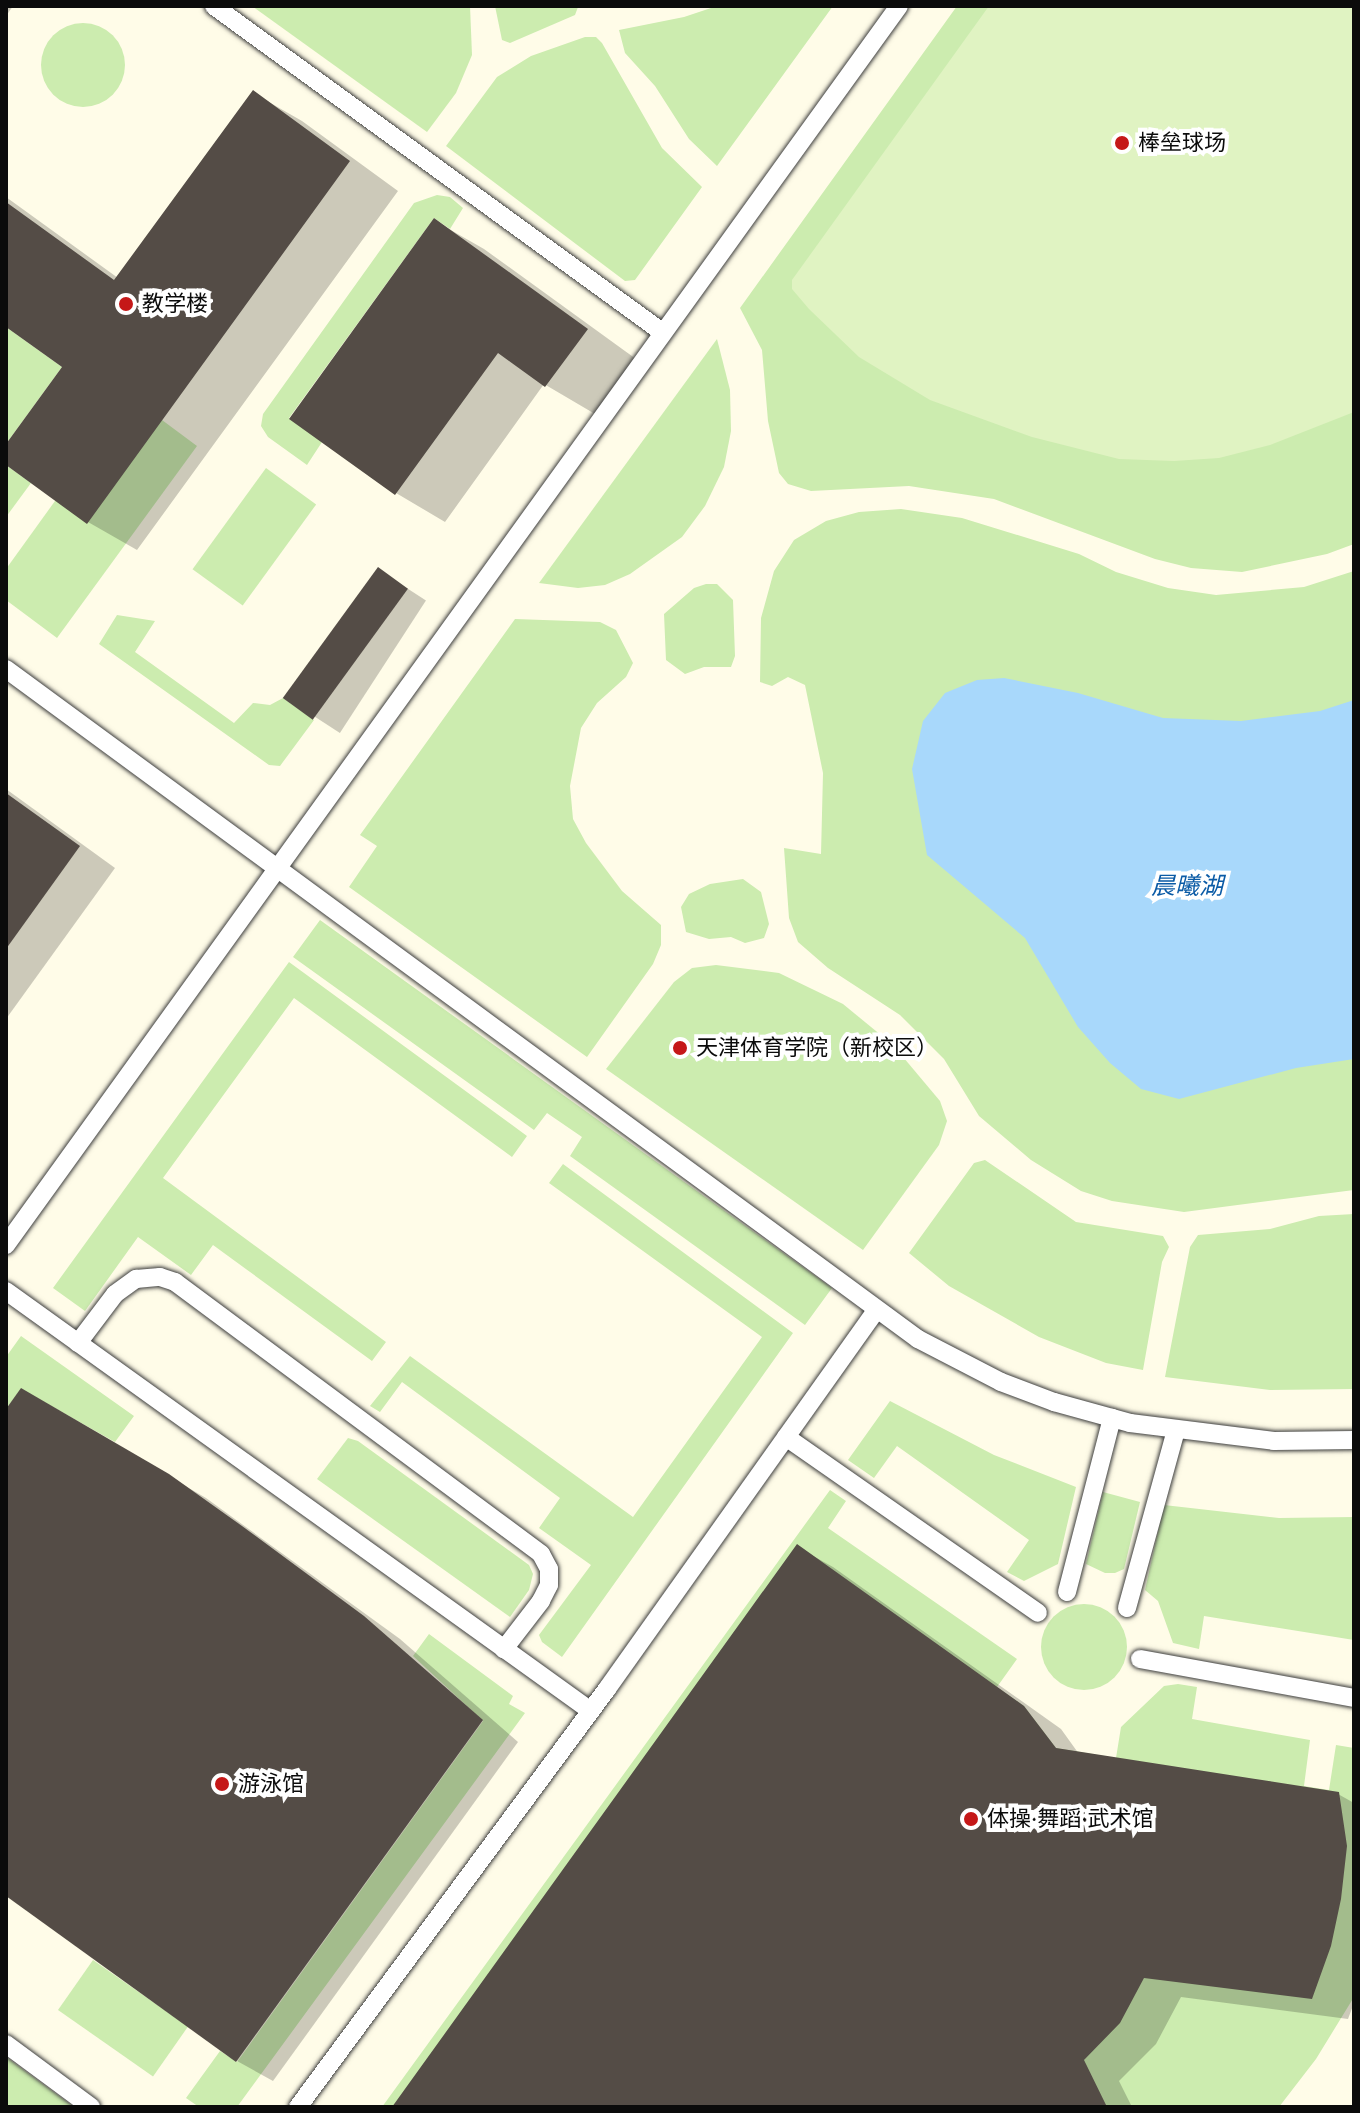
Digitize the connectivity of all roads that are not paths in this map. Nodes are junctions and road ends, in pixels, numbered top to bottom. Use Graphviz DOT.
graph roads {
  1 [pos="214,6"];
  2 [pos="899,6"];
  3 [pos="662,332"];
  4 [pos="6,669"];
  5 [pos="275,867"];
  6 [pos="6,1245"];
  7 [pos="6,1291"];
  8 [pos="876,1310"];
  9 [pos="78,1343"];
  10 [pos="1112,1418"];
  11 [pos="1176,1430"];
  12 [pos="786,1437"];
  13 [pos="1354,1440"];
  14 [pos="1067,1592"];
  15 [pos="1127,1608"];
  16 [pos="1038,1613"];
  17 [pos="504,1649"];
  18 [pos="1140,1659"];
  19 [pos="1354,1698"];
  20 [pos="591,1711"];
  21 [pos="6,2044"];
  22 [pos="91,2107"];
  23 [pos="298,2107"];
  1 -- 3 [label="lane"];
  2 -- 3 [label="lane"];
  3 -- 5 [label="lane"];
  4 -- 5 [label="lane"];
  5 -- 6 [label="lane"];
  5 -- 8 [label="lane"];
  7 -- 9 [label="lane"];
  8 -- 10 [label="lane"];
  8 -- 12 [label="lane"];
  9 -- 17 [label="lane"];
  9 -- 17 [label="lane"];
  10 -- 11 [label="lane"];
  10 -- 14 [label="lane"];
  11 -- 13 [label="lane"];
  11 -- 15 [label="lane"];
  12 -- 16 [label="lane"];
  12 -- 20 [label="lane"];
  17 -- 20 [label="lane"];
  18 -- 19 [label="lane"];
  20 -- 23 [label="lane"];
  21 -- 22 [label="lane"];
}
